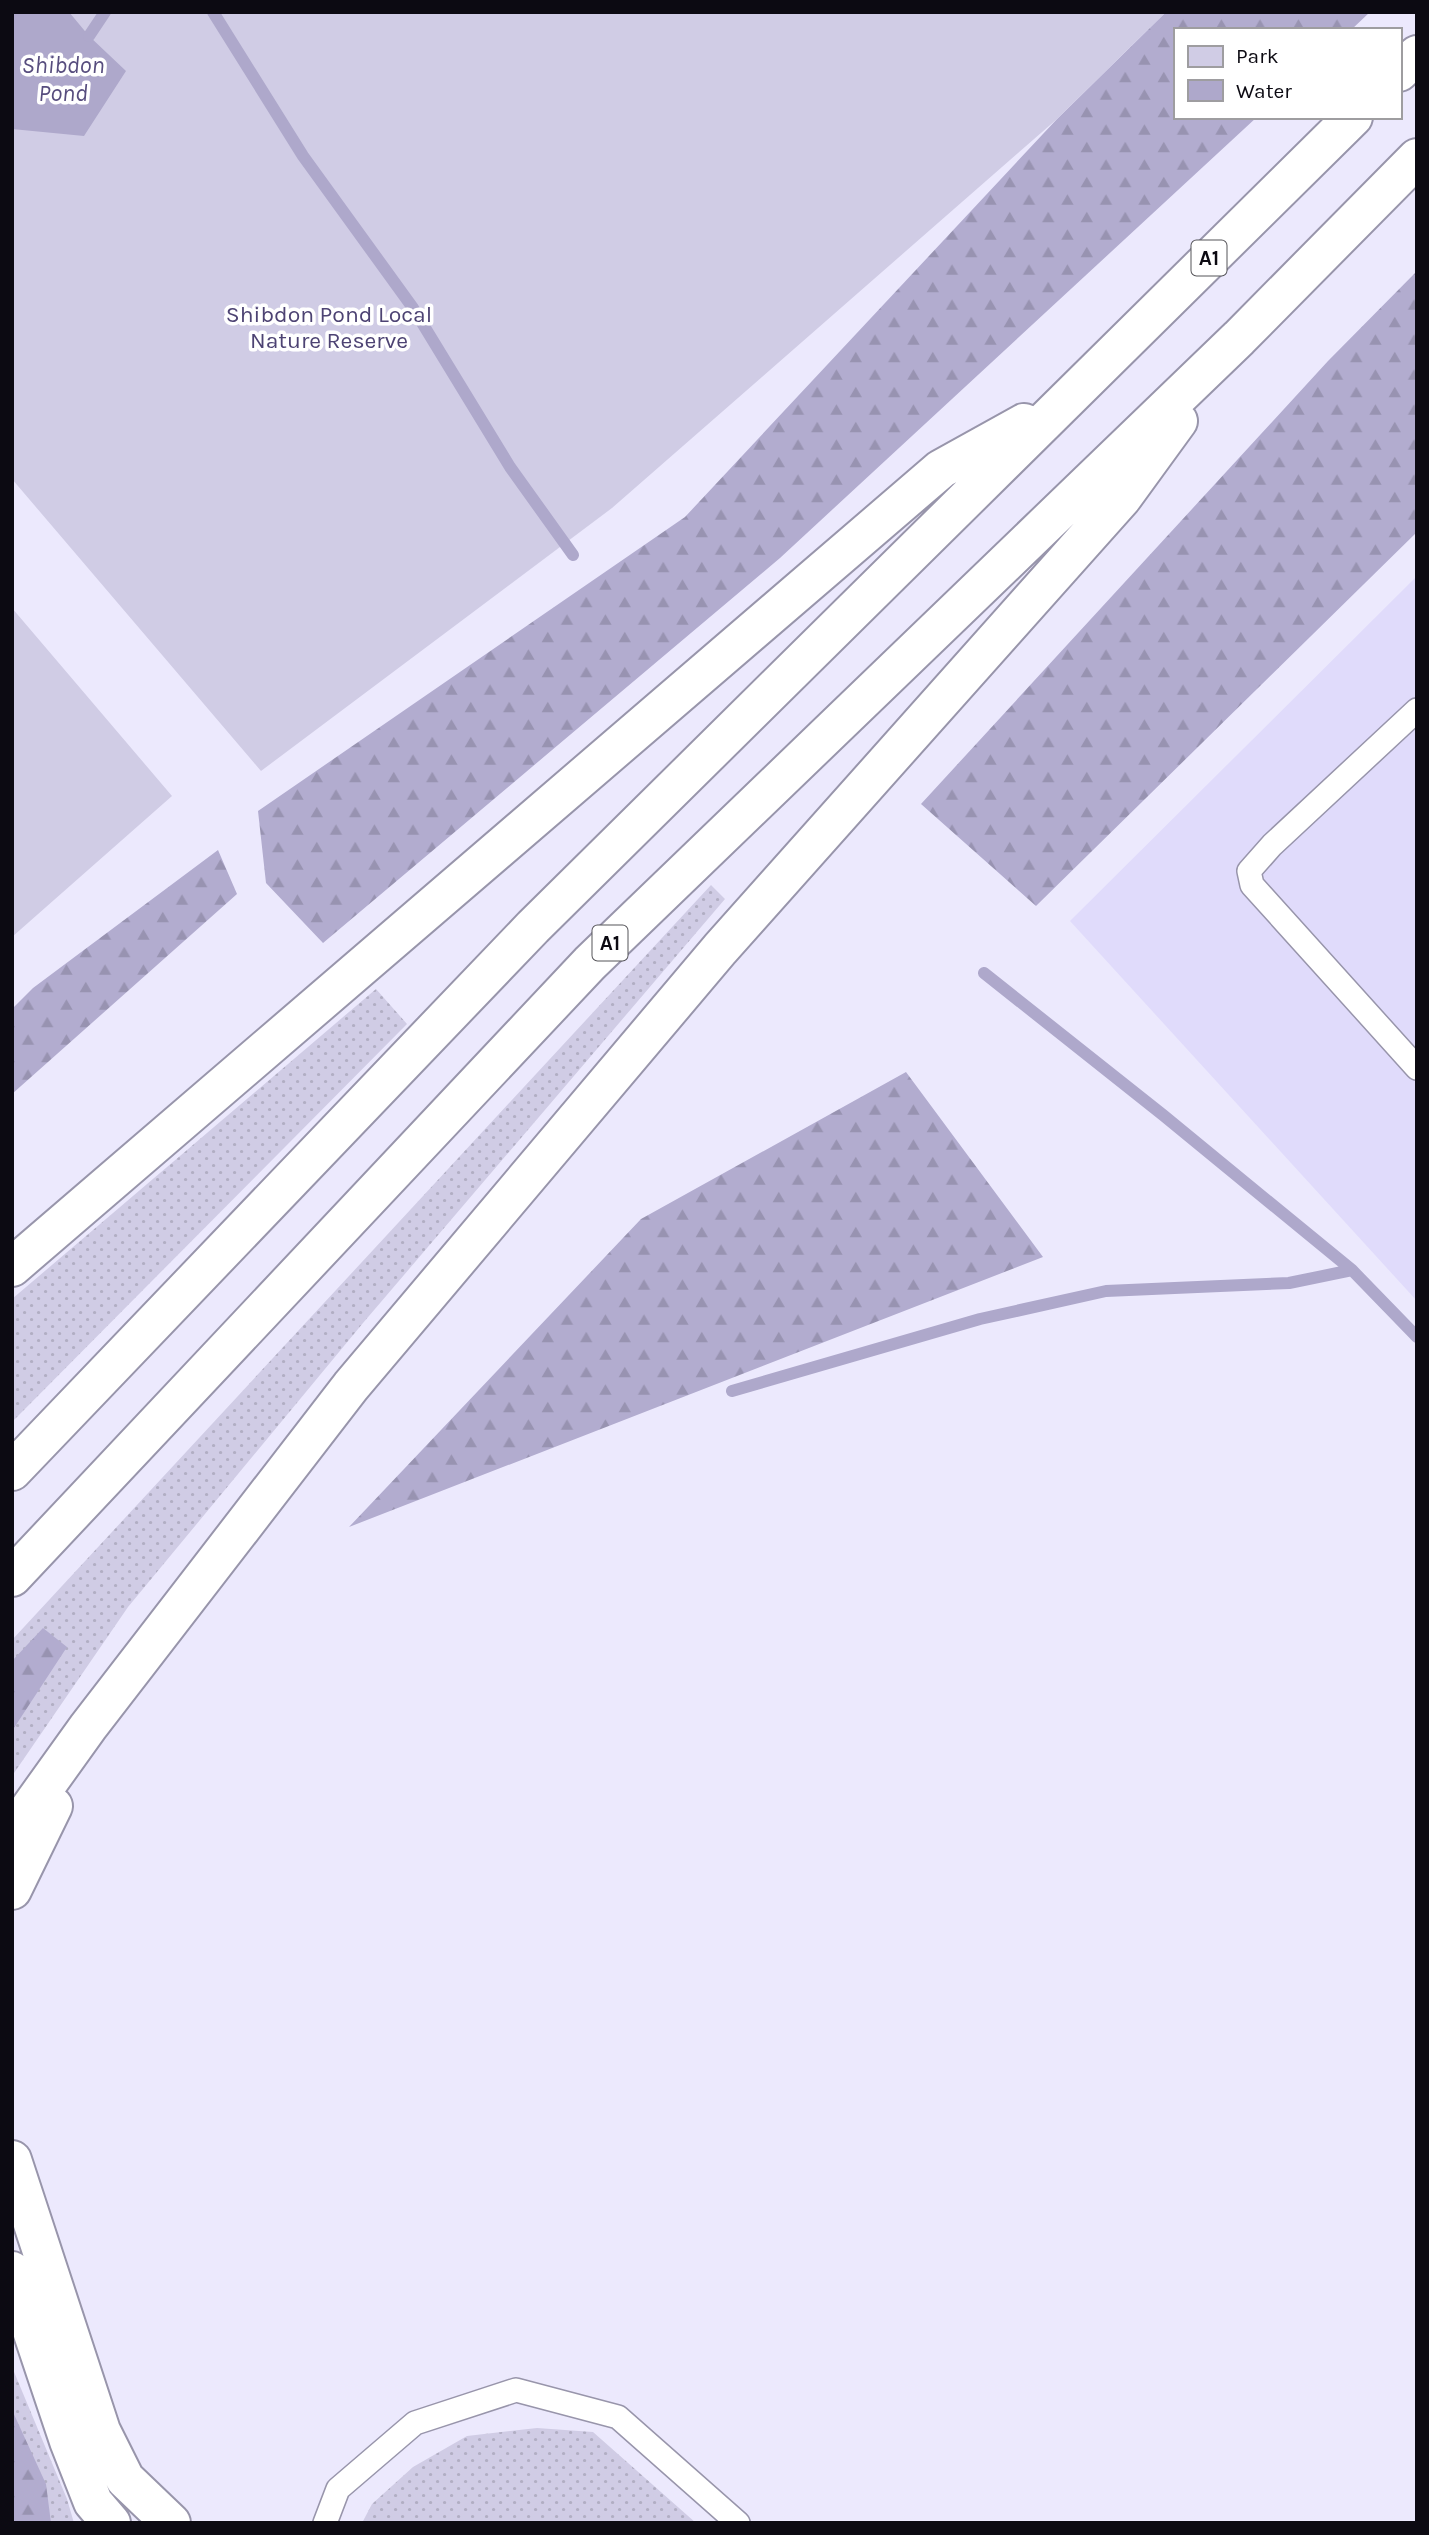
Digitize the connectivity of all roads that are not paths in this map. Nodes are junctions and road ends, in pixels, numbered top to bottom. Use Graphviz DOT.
graph roads {
  1 [pos="1417,55"];
  2 [pos="1401,70"];
  3 [pos="1351,119"];
  4 [pos="1417,158"];
  5 [pos="1239,338"];
  6 [pos="1066,400"];
  7 [pos="1417,710"];
  8 [pos="1417,1068"];
  9 [pos="12,1267"];
  10 [pos="12,1471"];
  11 [pos="12,1577"];
  12 [pos="88,1727"];
  13 [pos="12,1833"];
  14 [pos="12,1890"];
  15 [pos="12,2160"];
  16 [pos="12,2271"];
  17 [pos="111,2523"];
  18 [pos="171,2523"];
  19 [pos="325,2523"];
  20 [pos="738,2523"];
  1 -- 2 [label="highway"];
  3 -- 6 [label="highway, A1"];
  4 -- 5 [label="highway, A1"];
  5 -- 11 [label="highway, A1"];
  5 -- 12 [label="highway"];
  6 -- 9 [label="highway"];
  6 -- 10 [label="highway, A1"];
  7 -- 8 [label="lane"];
  12 -- 13 [label="highway"];
  12 -- 14 [label="highway"];
  15 -- 18 [label="highway"];
  16 -- 17 [label="highway"];
  19 -- 20 [label="lane"];
}
